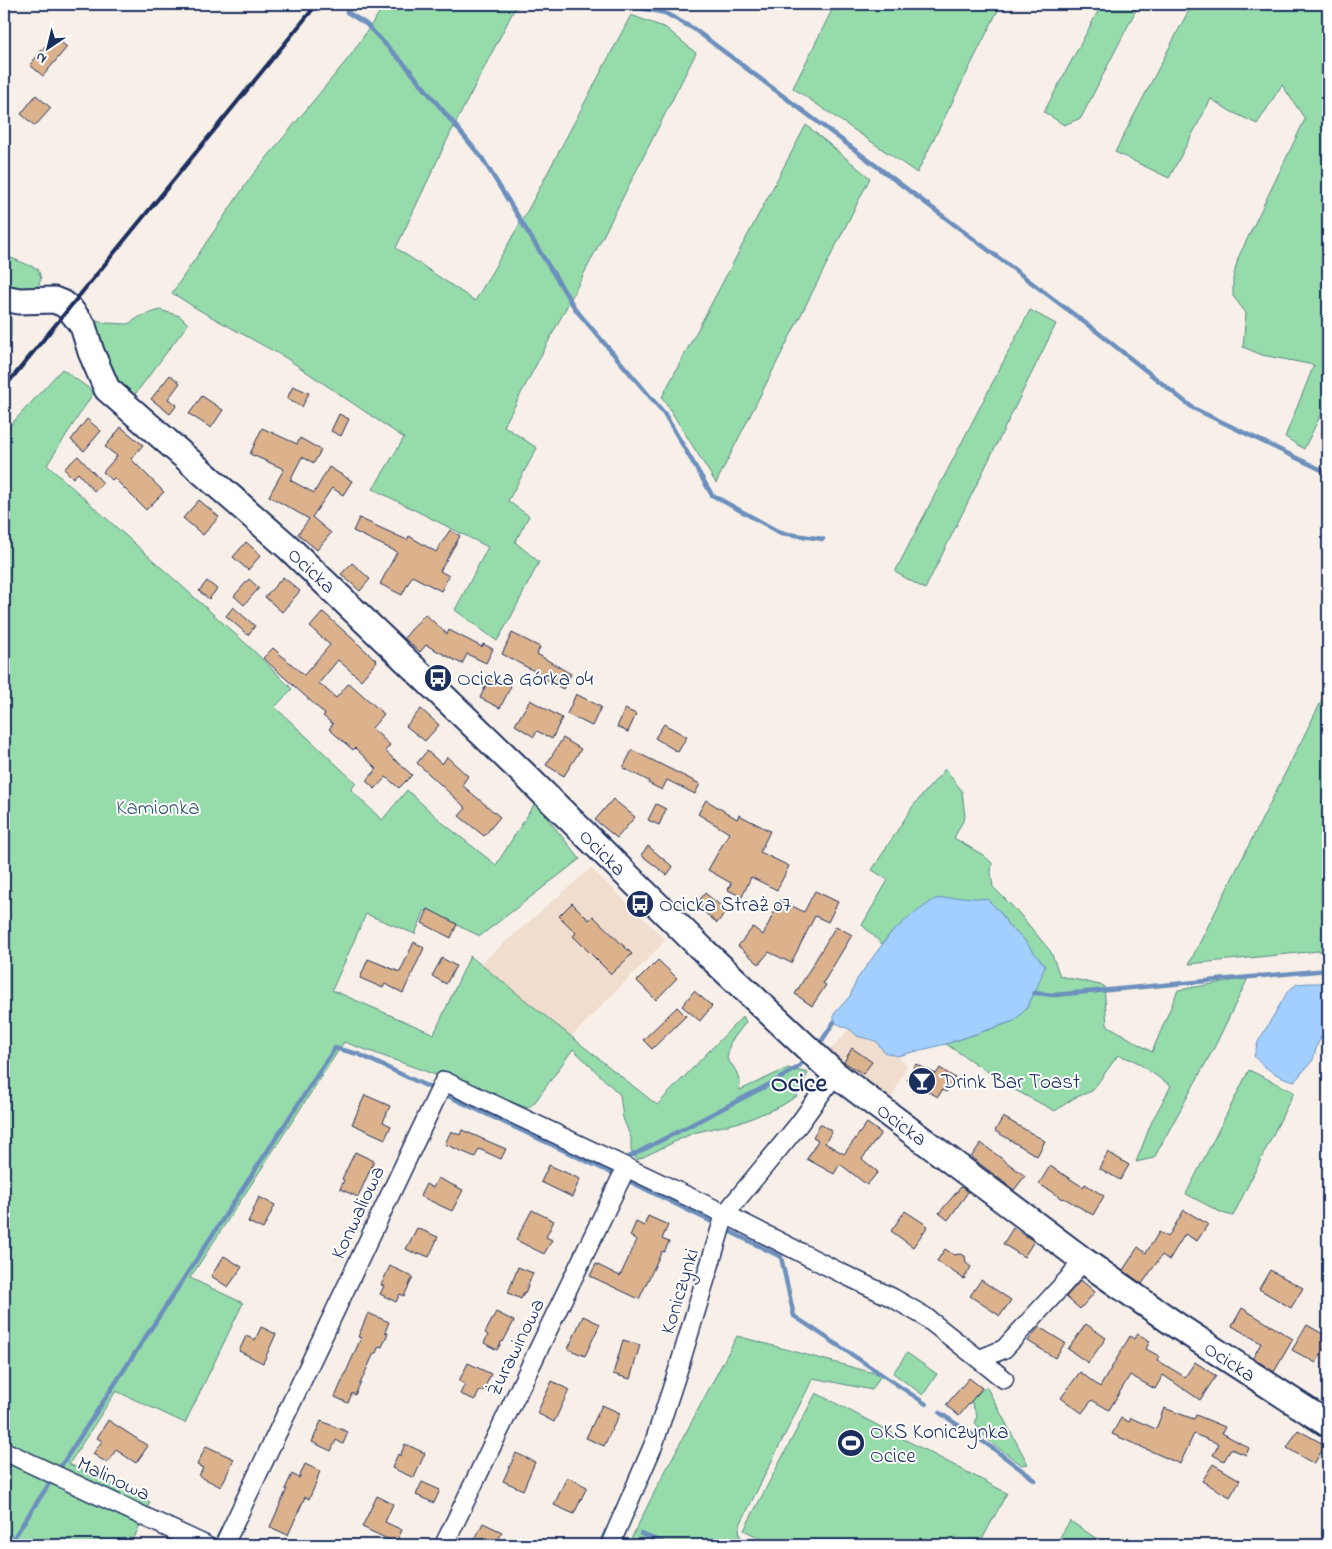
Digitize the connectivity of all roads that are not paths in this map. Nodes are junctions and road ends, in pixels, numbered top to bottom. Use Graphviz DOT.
graph roads {
  1 [pos="4,298"];
  2 [pos="834,1074"];
  3 [pos="626,1168"];
  4 [pos="725,1214"];
  5 [pos="1083,1260"];
  6 [pos="980,1359"];
  7 [pos="1004,1379"];
  8 [pos="1328,1424"];
  9 [pos="4,1452"];
  10 [pos="205,1545"];
  11 [pos="224,1545"];
  12 [pos="444,1545"];
  13 [pos="610,1545"];
  1 -- 2 [label="street, Ocicka"];
  2 -- 4 [label="street, Koniczynki"];
  2 -- 5 [label="street, Ocicka"];
  3 -- 4 [label="street"];
  3 -- 11 [label="street, Konwaliowa"];
  3 -- 12 [label="street, Żurawinowa"];
  4 -- 6 [label="street"];
  4 -- 13 [label="street, Koniczynki"];
  5 -- 6 [label="street"];
  5 -- 8 [label="street, Ocicka"];
  6 -- 7 [label="street"];
  9 -- 10 [label="street, Malinowa"];
}
